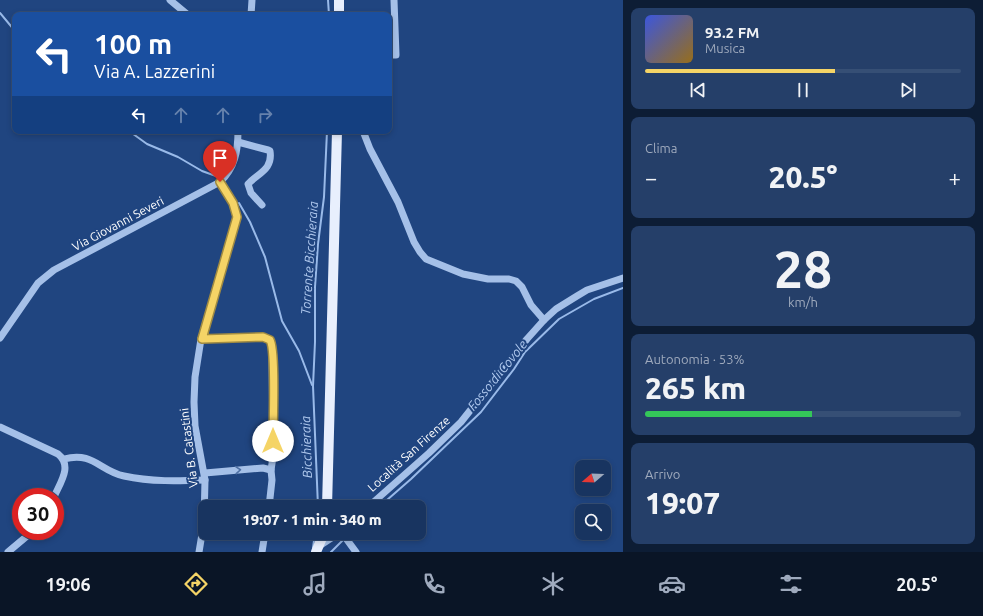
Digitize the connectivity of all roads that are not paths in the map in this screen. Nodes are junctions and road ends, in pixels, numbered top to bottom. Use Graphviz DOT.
graph roads {
  1 [pos="170,0"];
  2 [pos="252,0"];
  3 [pos="339,0"];
  4 [pos="394,0"];
  5 [pos="184,12"];
  6 [pos="251,12"];
  7 [pos="339,12"];
  8 [pos="392,55"];
  9 [pos="238,134"];
  10 [pos="337,134"];
  11 [pos="364,134"];
  12 [pos="238,142"];
  13 [pos="220,182"];
  14 [pos="262,205"];
  15 [pos="623,278"];
  16 [pos="544,320"];
  17 [pos="0,338"];
  18 [pos="202,339"];
  19 [pos="0,427"];
  20 [pos="64,459"];
  21 [pos="271,470"];
  22 [pos="205,477"];
  23 [pos="58,488"];
  24 [pos="270,500"];
  25 [pos="327,500"];
  26 [pos="376,500"];
  27 [pos="22,540"];
  28 [pos="264,540"];
  29 [pos="332,540"];
  30 [pos="347,540"];
  31 [pos="318,549"];
  32 [pos="8,552"];
  33 [pos="199,552"];
  34 [pos="262,552"];
  35 [pos="356,552"];
  1 -- 5 [label="street"];
  2 -- 6 [label="street"];
  3 -- 7 [label="main road"];
  4 -- 8 [label="street"];
  9 -- 12 [label="street, Via Giovanni Severi"];
  10 -- 25 [label="main road"];
  11 -- 16 [label="street"];
  12 -- 13 [label="street, Via Giovanni Severi"];
  12 -- 14 [label="street"];
  13 -- 17 [label="street, Via Giovanni Severi"];
  13 -- 18 [label="street, Via B. Catastini"];
  15 -- 16 [label="street, Località San Firenze"];
  16 -- 26 [label="street, Località San Firenze"];
  18 -- 21 [label="street"];
  18 -- 22 [label="street, Via B. Catastini"];
  19 -- 20 [label="street"];
  20 -- 22 [label="street"];
  20 -- 23 [label="street"];
  22 -- 21 [label="street, one-way"];
  21 -- 24 [label="street"];
  22 -- 33 [label="street, Via B. Catastini"];
  27 -- 32 [label="street"];
  28 -- 34 [label="street"];
  29 -- 31 [label="street"];
  30 -- 35 [label="street"];
}
